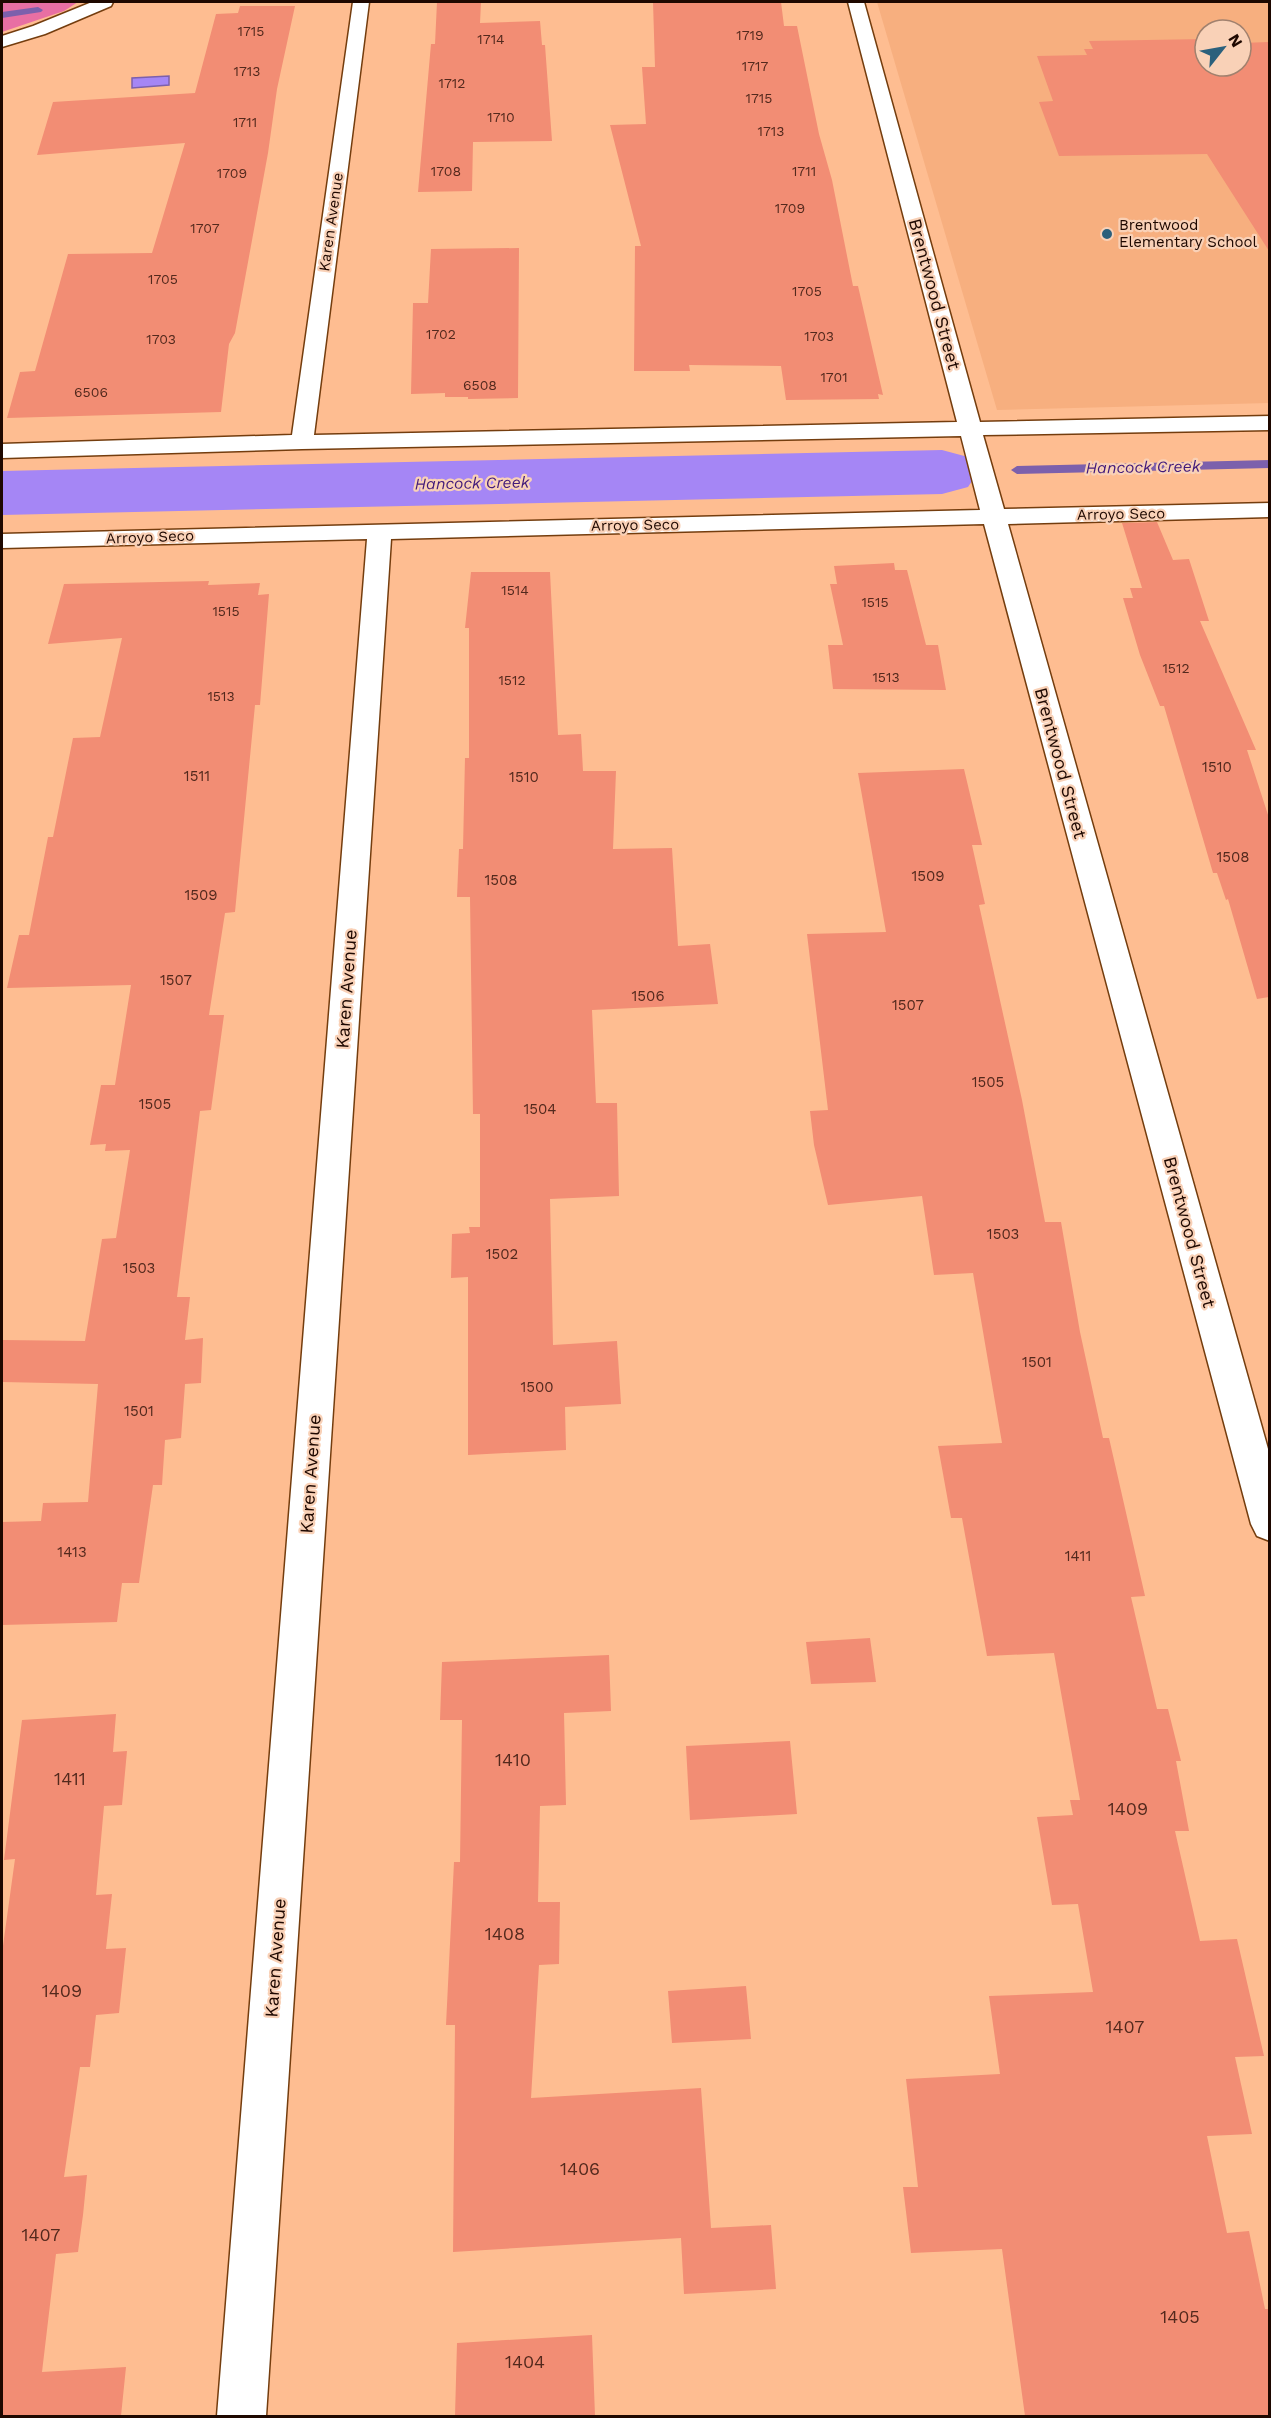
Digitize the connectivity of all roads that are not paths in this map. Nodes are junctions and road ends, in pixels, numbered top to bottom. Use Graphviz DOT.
graph roads {
  1 [pos="105,2"];
  2 [pos="361,2"];
  3 [pos="856,2"];
  4 [pos="2,42"];
  5 [pos="1269,423"];
  6 [pos="972,429"];
  7 [pos="302,442"];
  8 [pos="2,451"];
  9 [pos="1269,510"];
  10 [pos="994,517"];
  11 [pos="380,531"];
  12 [pos="2,541"];
  13 [pos="1269,1524"];
  14 [pos="241,2416"];
  1 -- 4 [label="street"];
  2 -- 7 [label="street, Karen Avenue"];
  3 -- 6 [label="street, Brentwood Street"];
  5 -- 6 [label="street"];
  6 -- 7 [label="street"];
  6 -- 10 [label="street, Brentwood Street"];
  7 -- 8 [label="street"];
  9 -- 10 [label="street, Arroyo Seco"];
  10 -- 11 [label="street, Arroyo Seco"];
  10 -- 13 [label="street, Brentwood Street"];
  11 -- 12 [label="street, Arroyo Seco"];
  11 -- 14 [label="street, Karen Avenue"];
}
